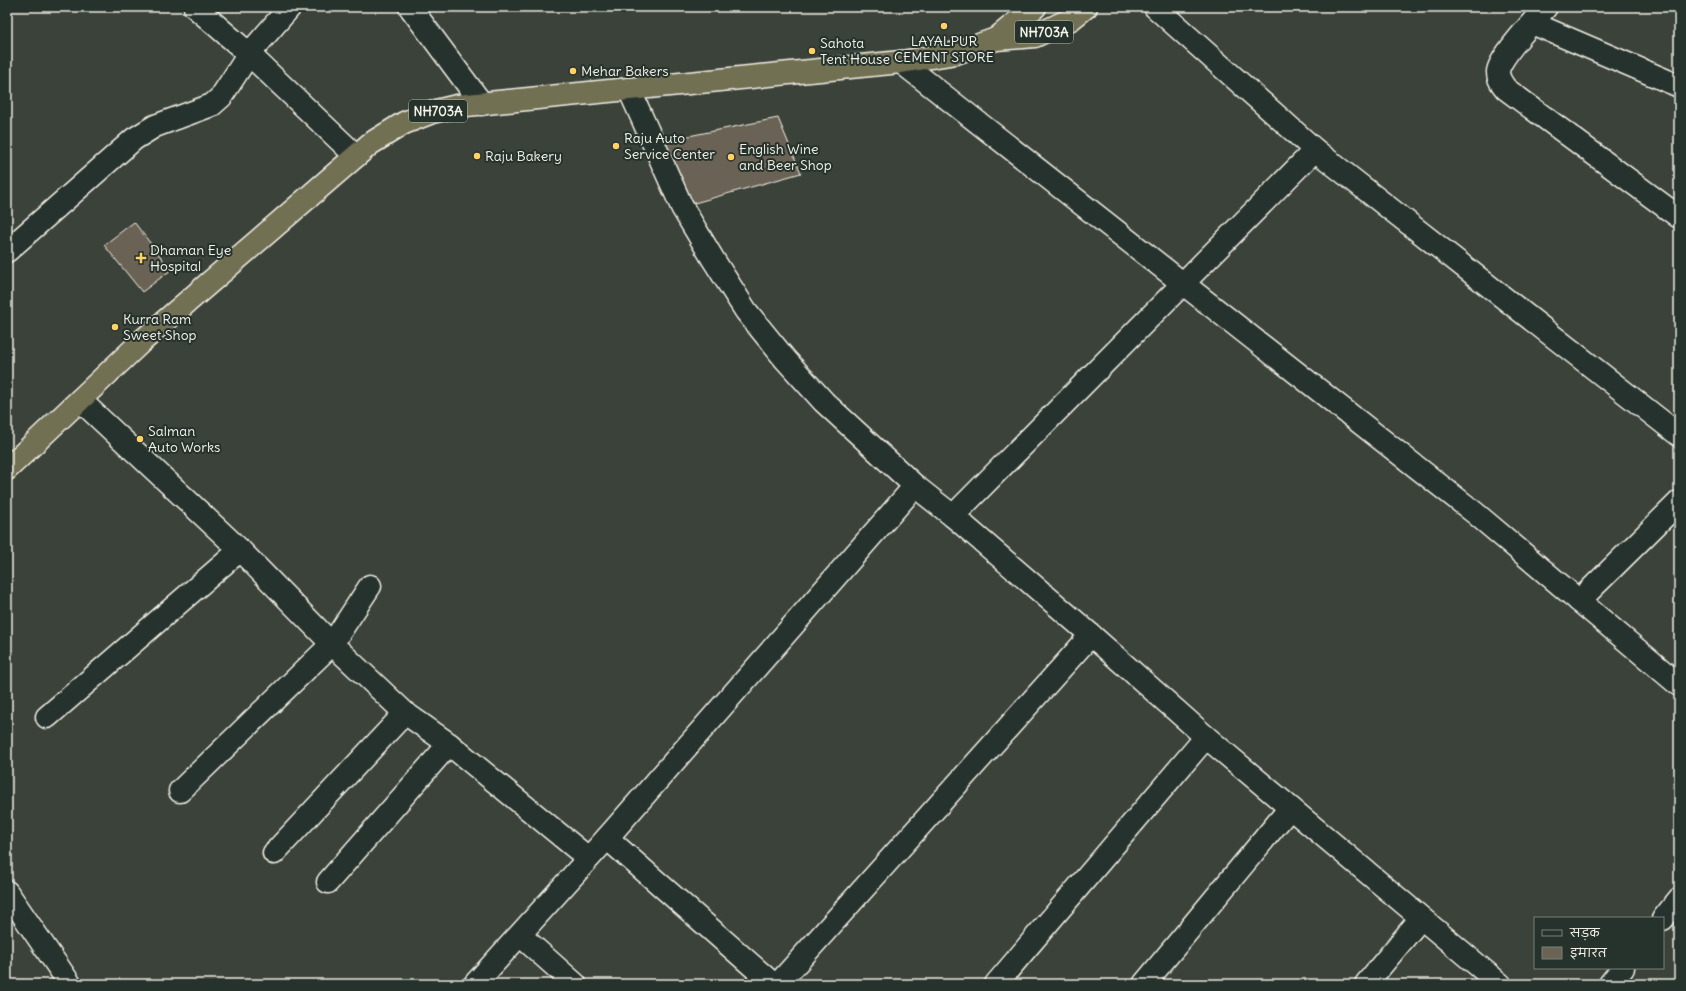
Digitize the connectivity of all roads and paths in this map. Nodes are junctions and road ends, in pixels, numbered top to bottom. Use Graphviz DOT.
graph roads {
  1 [pos="195,7"];
  2 [pos="290,7"];
  3 [pos="410,7"];
  4 [pos="1086,7"];
  5 [pos="1155,7"];
  6 [pos="1026,9"];
  7 [pos="1539,15"];
  8 [pos="996,39"];
  9 [pos="249,54"];
  10 [pos="901,62"];
  11 [pos="1679,86"];
  12 [pos="629,89"];
  13 [pos="482,104"];
  14 [pos="1315,150"];
  15 [pos="356,156"];
  16 [pos="1679,217"];
  17 [pos="7,250"];
  18 [pos="1184,284"];
  19 [pos="80,400"];
  20 [pos="1679,435"];
  21 [pos="7,469"];
  22 [pos="914,486"];
  23 [pos="1679,502"];
  24 [pos="953,516"];
  25 [pos="240,550"];
  26 [pos="370,586"];
  27 [pos="1579,601"];
  28 [pos="1091,635"];
  29 [pos="332,644"];
  30 [pos="1679,685"];
  31 [pos="405,713"];
  32 [pos="47,717"];
  33 [pos="1206,738"];
  34 [pos="449,744"];
  35 [pos="180,791"];
  36 [pos="1290,808"];
  37 [pos="606,838"];
  38 [pos="274,853"];
  39 [pos="588,858"];
  40 [pos="328,882"];
  41 [pos="7,892"];
  42 [pos="1679,899"];
  43 [pos="1421,918"];
  44 [pos="1664,918"];
  45 [pos="520,935"];
  46 [pos="1622,969"];
  47 [pos="70,984"];
  48 [pos="475,984"];
  49 [pos="575,984"];
  50 [pos="773,984"];
  51 [pos="778,984"];
  52 [pos="996,984"];
  53 [pos="1144,984"];
  54 [pos="1366,984"];
  55 [pos="1500,984"];
  56 [pos="1610,984"];
  1 -- 9 [label="street"];
  2 -- 9 [label="street"];
  3 -- 13 [label="street"];
  4 -- 8 [label="highway, NH703A"];
  5 -- 14 [label="street"];
  6 -- 8 [label="highway, NH703A"];
  7 -- 11 [label="street"];
  7 -- 16 [label="street"];
  8 -- 10 [label="highway, NH703A"];
  9 -- 15 [label="street"];
  9 -- 17 [label="street"];
  10 -- 12 [label="highway, NH703A"];
  10 -- 18 [label="street"];
  12 -- 13 [label="highway, NH703A"];
  12 -- 22 [label="street"];
  13 -- 15 [label="highway, NH703A"];
  14 -- 18 [label="street"];
  14 -- 20 [label="street"];
  15 -- 19 [label="highway, NH703A"];
  18 -- 24 [label="street"];
  18 -- 27 [label="street"];
  19 -- 21 [label="highway, NH703A"];
  19 -- 25 [label="street"];
  22 -- 24 [label="street"];
  22 -- 37 [label="street"];
  23 -- 27 [label="street"];
  24 -- 28 [label="street"];
  25 -- 29 [label="street"];
  25 -- 32 [label="street"];
  26 -- 29 [label="street"];
  27 -- 30 [label="street"];
  28 -- 33 [label="street"];
  28 -- 51 [label="street"];
  29 -- 31 [label="street"];
  29 -- 35 [label="street"];
  31 -- 34 [label="street"];
  31 -- 38 [label="street"];
  33 -- 36 [label="street"];
  33 -- 52 [label="street"];
  34 -- 39 [label="street"];
  34 -- 40 [label="street"];
  36 -- 43 [label="street"];
  36 -- 53 [label="street"];
  37 -- 39 [label="street"];
  37 -- 50 [label="street"];
  39 -- 45 [label="street"];
  41 -- 47 [label="street"];
  42 -- 44 [label="street"];
  43 -- 54 [label="street"];
  43 -- 55 [label="street"];
  45 -- 48 [label="street"];
  45 -- 49 [label="street"];
  46 -- 56 [label="street"];
}
